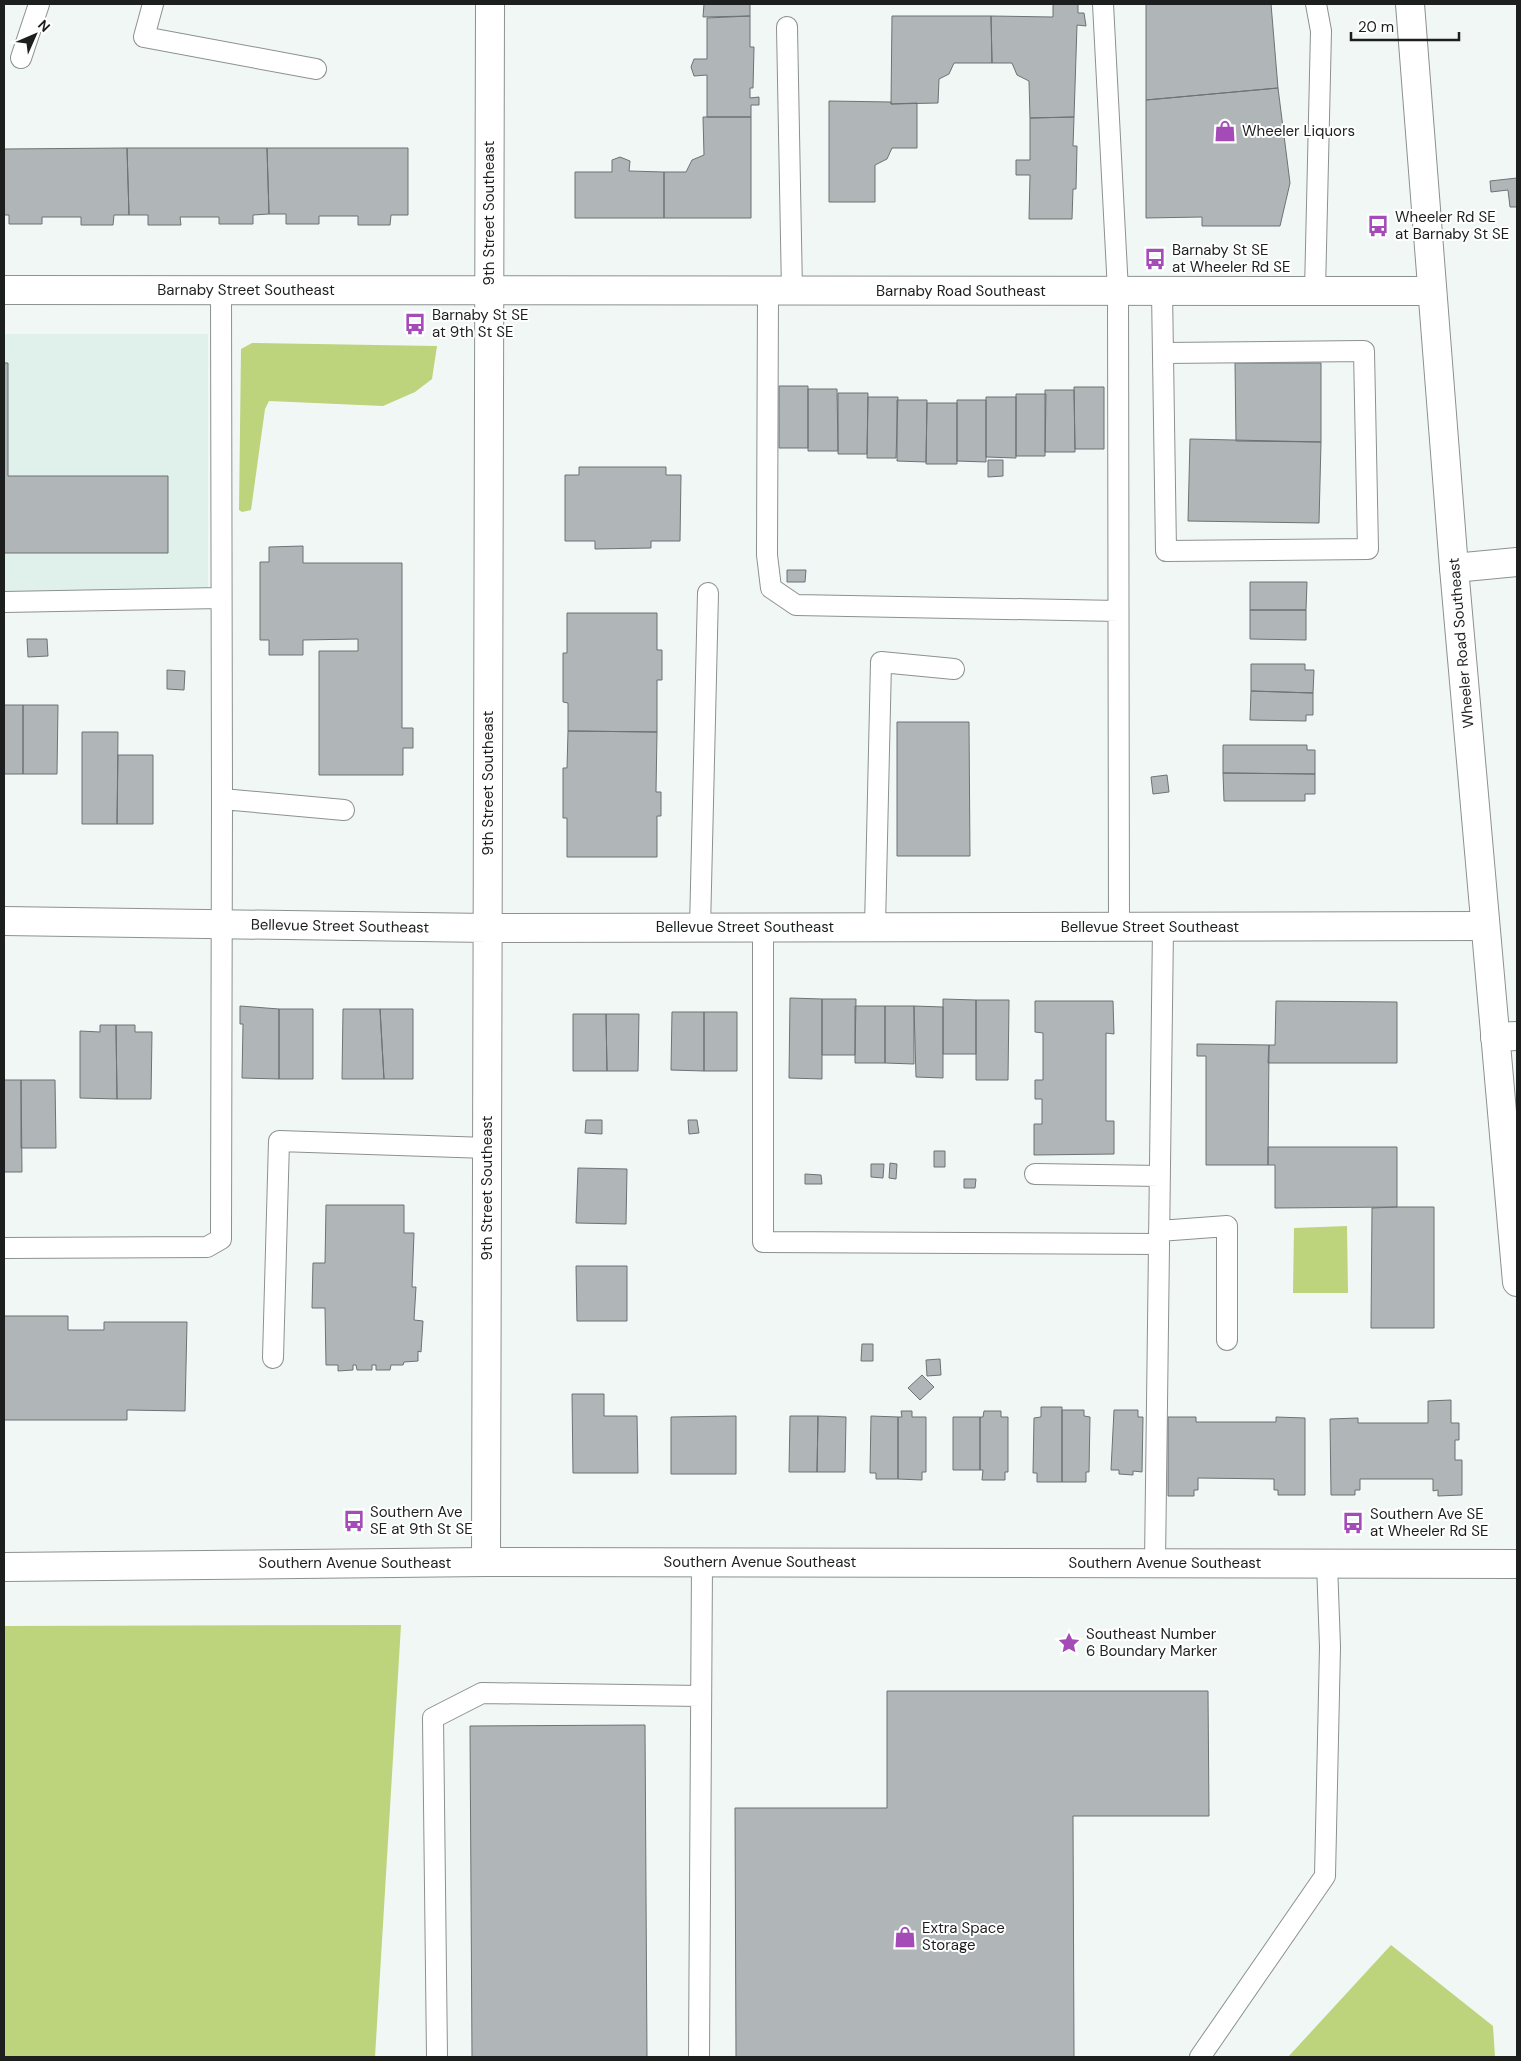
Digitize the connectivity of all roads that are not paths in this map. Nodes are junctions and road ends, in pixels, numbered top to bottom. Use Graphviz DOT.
graph roads {
  1 [pos="40,4"];
  2 [pos="152,4"];
  3 [pos="490,4"];
  4 [pos="1103,4"];
  5 [pos="1316,4"];
  6 [pos="1410,4"];
  7 [pos="786,27"];
  8 [pos="21,58"];
  9 [pos="316,69"];
  10 [pos="4,290"];
  11 [pos="221,290"];
  12 [pos="489,290"];
  13 [pos="780,291"];
  14 [pos="1118,291"];
  15 [pos="1162,291"];
  16 [pos="1315,291"];
  17 [pos="1432,291"];
  18 [pos="1163,353"];
  19 [pos="1517,562"];
  20 [pos="1454,568"];
  21 [pos="708,593"];
  22 [pos="220,598"];
  23 [pos="4,602"];
  24 [pos="1118,611"];
  25 [pos="954,669"];
  26 [pos="222,799"];
  27 [pos="344,810"];
  28 [pos="4,921"];
  29 [pos="221,924"];
  30 [pos="1119,926"];
  31 [pos="1485,926"];
  32 [pos="764,927"];
  33 [pos="875,927"];
  34 [pos="1163,927"];
  35 [pos="487,928"];
  36 [pos="700,928"];
  37 [pos="1506,1037"];
  38 [pos="487,1148"];
  39 [pos="1035,1174"];
  40 [pos="1160,1176"];
  41 [pos="1159,1238"];
  42 [pos="4,1248"];
  43 [pos="1517,1282"];
  44 [pos="1228,1340"];
  45 [pos="273,1358"];
  46 [pos="486,1562"];
  47 [pos="702,1562"];
  48 [pos="1155,1563"];
  49 [pos="1327,1563"];
  50 [pos="1517,1564"];
  51 [pos="4,1567"];
  52 [pos="701,1696"];
  53 [pos="437,2057"];
  54 [pos="699,2057"];
  55 [pos="1200,2057"];
  1 -- 8 [label="lane"];
  2 -- 9 [label="lane"];
  3 -- 12 [label="street, 9th Street Southeast"];
  4 -- 14 [label="lane"];
  5 -- 16 [label="lane"];
  6 -- 17 [label="street, Wheeler Road Southeast"];
  7 -- 13 [label="lane"];
  10 -- 11 [label="street, Barnaby Street Southeast"];
  11 -- 12 [label="street, Barnaby Street Southeast"];
  11 -- 22 [label="lane"];
  12 -- 13 [label="street, Barnaby Road Southeast"];
  12 -- 35 [label="street, 9th Street Southeast"];
  13 -- 14 [label="street, Barnaby Road Southeast"];
  13 -- 24 [label="lane"];
  14 -- 15 [label="street, Barnaby Road Southeast"];
  14 -- 24 [label="lane"];
  15 -- 16 [label="street, Barnaby Road Southeast"];
  15 -- 18 [label="lane"];
  16 -- 17 [label="street, Barnaby Road Southeast"];
  17 -- 20 [label="street, Wheeler Road Southeast"];
  18 -- 18 [label="lane"];
  19 -- 20 [label="street"];
  20 -- 31 [label="street, Wheeler Road Southeast"];
  21 -- 36 [label="lane"];
  22 -- 23 [label="lane"];
  22 -- 26 [label="lane"];
  24 -- 30 [label="lane"];
  25 -- 33 [label="lane"];
  26 -- 27 [label="lane"];
  26 -- 29 [label="lane"];
  28 -- 29 [label="street, Bellevue Street Southeast"];
  29 -- 35 [label="street, Bellevue Street Southeast"];
  29 -- 42 [label="lane"];
  30 -- 33 [label="street, Bellevue Street Southeast"];
  30 -- 34 [label="street, Bellevue Street Southeast"];
  31 -- 34 [label="street, Bellevue Street Southeast"];
  31 -- 37 [label="street, Wheeler Road Southeast"];
  32 -- 33 [label="street, Bellevue Street Southeast"];
  32 -- 36 [label="street, Bellevue Street Southeast"];
  32 -- 41 [label="lane"];
  34 -- 40 [label="lane"];
  35 -- 36 [label="street, Bellevue Street Southeast"];
  35 -- 38 [label="street, 9th Street Southeast"];
  37 -- 43 [label="street, Wheeler Road Southeast"];
  38 -- 45 [label="lane"];
  38 -- 46 [label="street, 9th Street Southeast"];
  39 -- 40 [label="lane"];
  40 -- 41 [label="lane"];
  41 -- 44 [label="lane"];
  41 -- 48 [label="lane"];
  46 -- 47 [label="street, Southern Avenue Southeast"];
  46 -- 51 [label="street, Southern Avenue Southeast"];
  47 -- 48 [label="street, Southern Avenue Southeast"];
  47 -- 52 [label="lane"];
  48 -- 49 [label="street, Southern Avenue Southeast"];
  49 -- 50 [label="street, Southern Avenue Southeast"];
  49 -- 55 [label="lane"];
  52 -- 53 [label="lane"];
  52 -- 54 [label="lane"];
}
